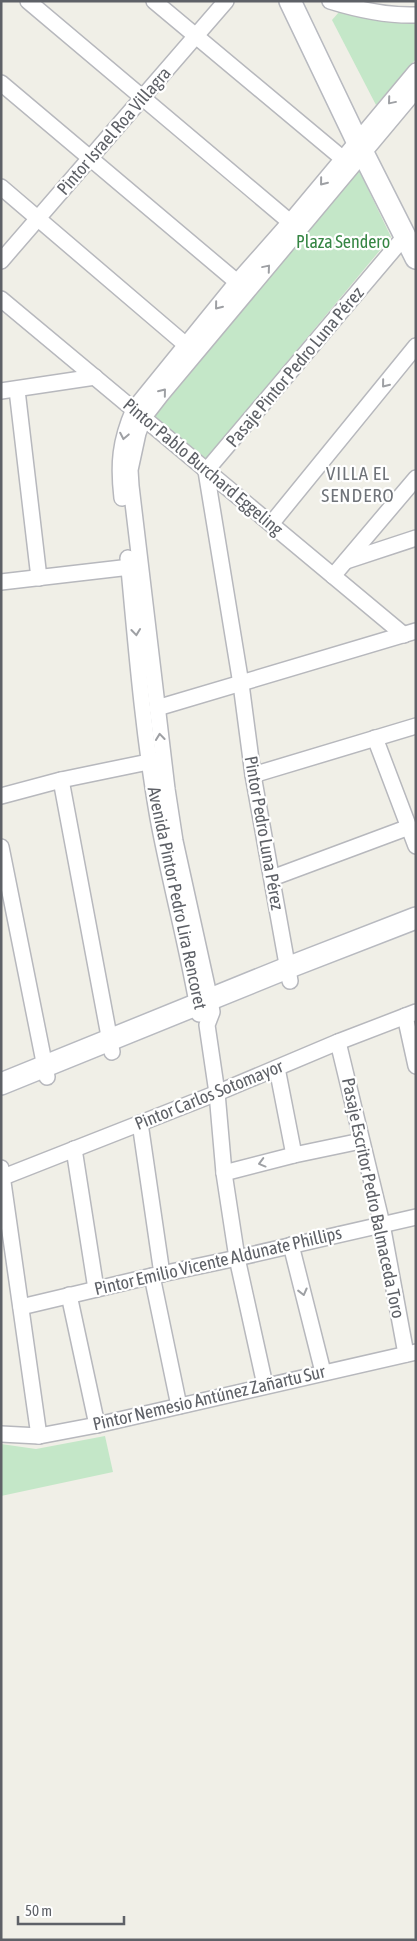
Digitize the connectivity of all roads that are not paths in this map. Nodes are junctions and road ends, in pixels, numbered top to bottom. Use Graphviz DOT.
graph roads {
  1 [pos="28,1"];
  2 [pos="154,1"];
  3 [pos="226,1"];
  4 [pos="290,1"];
  5 [pos="302,1"];
  6 [pos="330,1"];
  7 [pos="416,15"];
  8 [pos="196,36"];
  9 [pos="416,72"];
  10 [pos="1,83"];
  11 [pos="416,90"];
  12 [pos="142,98"];
  13 [pos="364,142"];
  14 [pos="90,158"];
  15 [pos="342,158"];
  16 [pos="1,187"];
  17 [pos="38,219"];
  18 [pos="290,222"];
  19 [pos="410,235"];
  20 [pos="416,258"];
  21 [pos="1,261"];
  22 [pos="237,282"];
  23 [pos="3,302"];
  24 [pos="186,345"];
  25 [pos="416,346"];
  26 [pos="94,377"];
  27 [pos="17,390"];
  28 [pos="1,392"];
  29 [pos="139,413"];
  30 [pos="206,471"];
  31 [pos="416,478"];
  32 [pos="271,524"];
  33 [pos="416,538"];
  34 [pos="346,561"];
  35 [pos="134,567"];
  36 [pos="333,576"];
  37 [pos="39,578"];
  38 [pos="1,582"];
  39 [pos="410,633"];
  40 [pos="241,684"];
  41 [pos="157,708"];
  42 [pos="416,726"];
  43 [pos="374,738"];
  44 [pos="156,761"];
  45 [pos="253,775"];
  46 [pos="61,780"];
  47 [pos="1,796"];
  48 [pos="409,827"];
  49 [pos="416,846"];
  50 [pos="1,847"];
  51 [pos="272,878"];
  52 [pos="416,918"];
  53 [pos="416,932"];
  54 [pos="289,974"];
  55 [pos="205,1011"];
  56 [pos="410,1014"];
  57 [pos="338,1042"];
  58 [pos="111,1046"];
  59 [pos="416,1066"];
  60 [pos="277,1068"];
  61 [pos="46,1072"];
  62 [pos="1,1084"];
  63 [pos="217,1093"];
  64 [pos="1,1096"];
  65 [pos="140,1123"];
  66 [pos="361,1141"];
  67 [pos="74,1149"];
  68 [pos="294,1155"];
  69 [pos="224,1174"];
  70 [pos="2,1175"];
  71 [pos="416,1217"];
  72 [pos="382,1224"];
  73 [pos="291,1245"];
  74 [pos="237,1258"];
  75 [pos="157,1275"];
  76 [pos="96,1288"];
  77 [pos="69,1295"];
  78 [pos="21,1307"];
  79 [pos="411,1353"];
  80 [pos="323,1372"];
  81 [pos="265,1385"];
  82 [pos="179,1406"];
  83 [pos="98,1424"];
  84 [pos="1,1434"];
  85 [pos="39,1436"];
  1 -- 12 [label="street"];
  2 -- 8 [label="street"];
  3 -- 8 [label="street, Pintor Israel Roa Villagra"];
  4 -- 13 [label="street"];
  5 -- 13 [label="street"];
  6 -- 7 [label="street"];
  8 -- 12 [label="street, Pintor Israel Roa Villagra"];
  8 -- 15 [label="street"];
  9 -- 13 [label="street, Avenida Pintor Pedro Lira Rencoret, one-way"];
  10 -- 14 [label="street"];
  11 -- 13 [label="street, Avenida Pintor Pedro Lira Rencoret"];
  12 -- 14 [label="street, Pintor Israel Roa Villagra"];
  12 -- 18 [label="street"];
  13 -- 15 [label="street, Avenida Pintor Pedro Lira Rencoret"];
  13 -- 19 [label="street"];
  29 -- 13 [label="street, Avenida Pintor Pedro Lira Rencoret, one-way"];
  14 -- 17 [label="street, Pintor Israel Roa Villagra"];
  14 -- 22 [label="street"];
  15 -- 18 [label="street, Avenida Pintor Pedro Lira Rencoret, one-way"];
  16 -- 17 [label="street"];
  17 -- 21 [label="street, Pintor Israel Roa Villagra"];
  17 -- 24 [label="street"];
  18 -- 22 [label="street, Avenida Pintor Pedro Lira Rencoret"];
  19 -- 20 [label="street"];
  19 -- 30 [label="street, Pasaje Pintor Pedro Luna Pérez"];
  22 -- 24 [label="street, Avenida Pintor Pedro Lira Rencoret, one-way"];
  23 -- 26 [label="street, Pintor Pablo Burchard Eggeling"];
  24 -- 29 [label="street, Avenida Pintor Pedro Lira Rencoret"];
  25 -- 32 [label="street, one-way"];
  26 -- 27 [label="street"];
  26 -- 29 [label="street, Pintor Pablo Burchard Eggeling"];
  27 -- 28 [label="street"];
  27 -- 37 [label="street"];
  29 -- 30 [label="street, Pintor Pablo Burchard Eggeling"];
  29 -- 35 [label="street, Avenida Pintor Pedro Lira Rencoret"];
  30 -- 32 [label="street, Pintor Pablo Burchard Eggeling"];
  30 -- 40 [label="street"];
  31 -- 34 [label="street"];
  32 -- 36 [label="street, Pintor Pablo Burchard Eggeling"];
  33 -- 34 [label="street"];
  34 -- 36 [label="street"];
  35 -- 37 [label="street"];
  35 -- 41 [label="street, Avenida Pintor Pedro Lira Rencoret"];
  35 -- 44 [label="street, Avenida Pintor Pedro Lira Rencoret, one-way"];
  36 -- 39 [label="street, Pintor Pablo Burchard Eggeling"];
  37 -- 38 [label="street"];
  39 -- 40 [label="street"];
  40 -- 41 [label="street"];
  40 -- 45 [label="street, Pintor Pedro Luna Pérez"];
  44 -- 41 [label="street, Avenida Pintor Pedro Lira Rencoret, one-way"];
  42 -- 43 [label="street"];
  43 -- 45 [label="street"];
  43 -- 48 [label="street"];
  44 -- 46 [label="street"];
  44 -- 55 [label="street, Avenida Pintor Pedro Lira Rencoret"];
  45 -- 51 [label="street, Pintor Pedro Luna Pérez"];
  46 -- 47 [label="street"];
  46 -- 58 [label="street"];
  48 -- 49 [label="street"];
  48 -- 51 [label="street"];
  50 -- 61 [label="street"];
  51 -- 54 [label="street, Pintor Pedro Luna Pérez"];
  52 -- 54 [label="street"];
  53 -- 54 [label="street"];
  54 -- 55 [label="street"];
  55 -- 58 [label="street"];
  55 -- 63 [label="street, Avenida Pintor Pedro Lira Rencoret"];
  56 -- 57 [label="street, Pintor Carlos Sotomayor"];
  56 -- 59 [label="street"];
  57 -- 60 [label="street, Pintor Carlos Sotomayor"];
  57 -- 66 [label="street, Pasaje Escritor Pedro Balmaceda Toro"];
  58 -- 61 [label="street"];
  60 -- 63 [label="street, Pintor Carlos Sotomayor"];
  60 -- 68 [label="street"];
  61 -- 62 [label="street"];
  61 -- 64 [label="street"];
  63 -- 65 [label="street, Pintor Carlos Sotomayor"];
  63 -- 69 [label="street, Avenida Pintor Pedro Lira Rencoret"];
  65 -- 67 [label="street, Pintor Carlos Sotomayor"];
  65 -- 75 [label="street"];
  66 -- 68 [label="street"];
  66 -- 72 [label="street, Pasaje Escritor Pedro Balmaceda Toro"];
  67 -- 70 [label="street, Pintor Carlos Sotomayor"];
  67 -- 76 [label="street"];
  68 -- 69 [label="street, one-way"];
  69 -- 74 [label="street, Avenida Pintor Pedro Lira Rencoret"];
  70 -- 78 [label="street"];
  71 -- 72 [label="street, Pintor Emilio Vicente Aldunate Phillips"];
  72 -- 73 [label="street, Pintor Emilio Vicente Aldunate Phillips"];
  72 -- 79 [label="street, Pasaje Escritor Pedro Balmaceda Toro"];
  73 -- 74 [label="street, Pintor Emilio Vicente Aldunate Phillips"];
  73 -- 80 [label="street, one-way"];
  74 -- 75 [label="street, Pintor Emilio Vicente Aldunate Phillips"];
  74 -- 81 [label="street, Avenida Pintor Pedro Lira Rencoret"];
  75 -- 76 [label="street, Pintor Emilio Vicente Aldunate Phillips"];
  75 -- 82 [label="street"];
  76 -- 77 [label="street, Pintor Emilio Vicente Aldunate Phillips"];
  77 -- 78 [label="street, Pintor Emilio Vicente Aldunate Phillips"];
  77 -- 83 [label="street"];
  78 -- 85 [label="street"];
  79 -- 80 [label="street, Pintor Nemesio Antúnez Zañartu Sur"];
  80 -- 81 [label="street, Pintor Nemesio Antúnez Zañartu Sur"];
  81 -- 82 [label="street, Pintor Nemesio Antúnez Zañartu Sur"];
  82 -- 83 [label="street, Pintor Nemesio Antúnez Zañartu Sur"];
  83 -- 85 [label="street, Pintor Nemesio Antúnez Zañartu Sur"];
  84 -- 85 [label="street, Pintor Nemesio Antúnez Zañartu Sur"];
}
